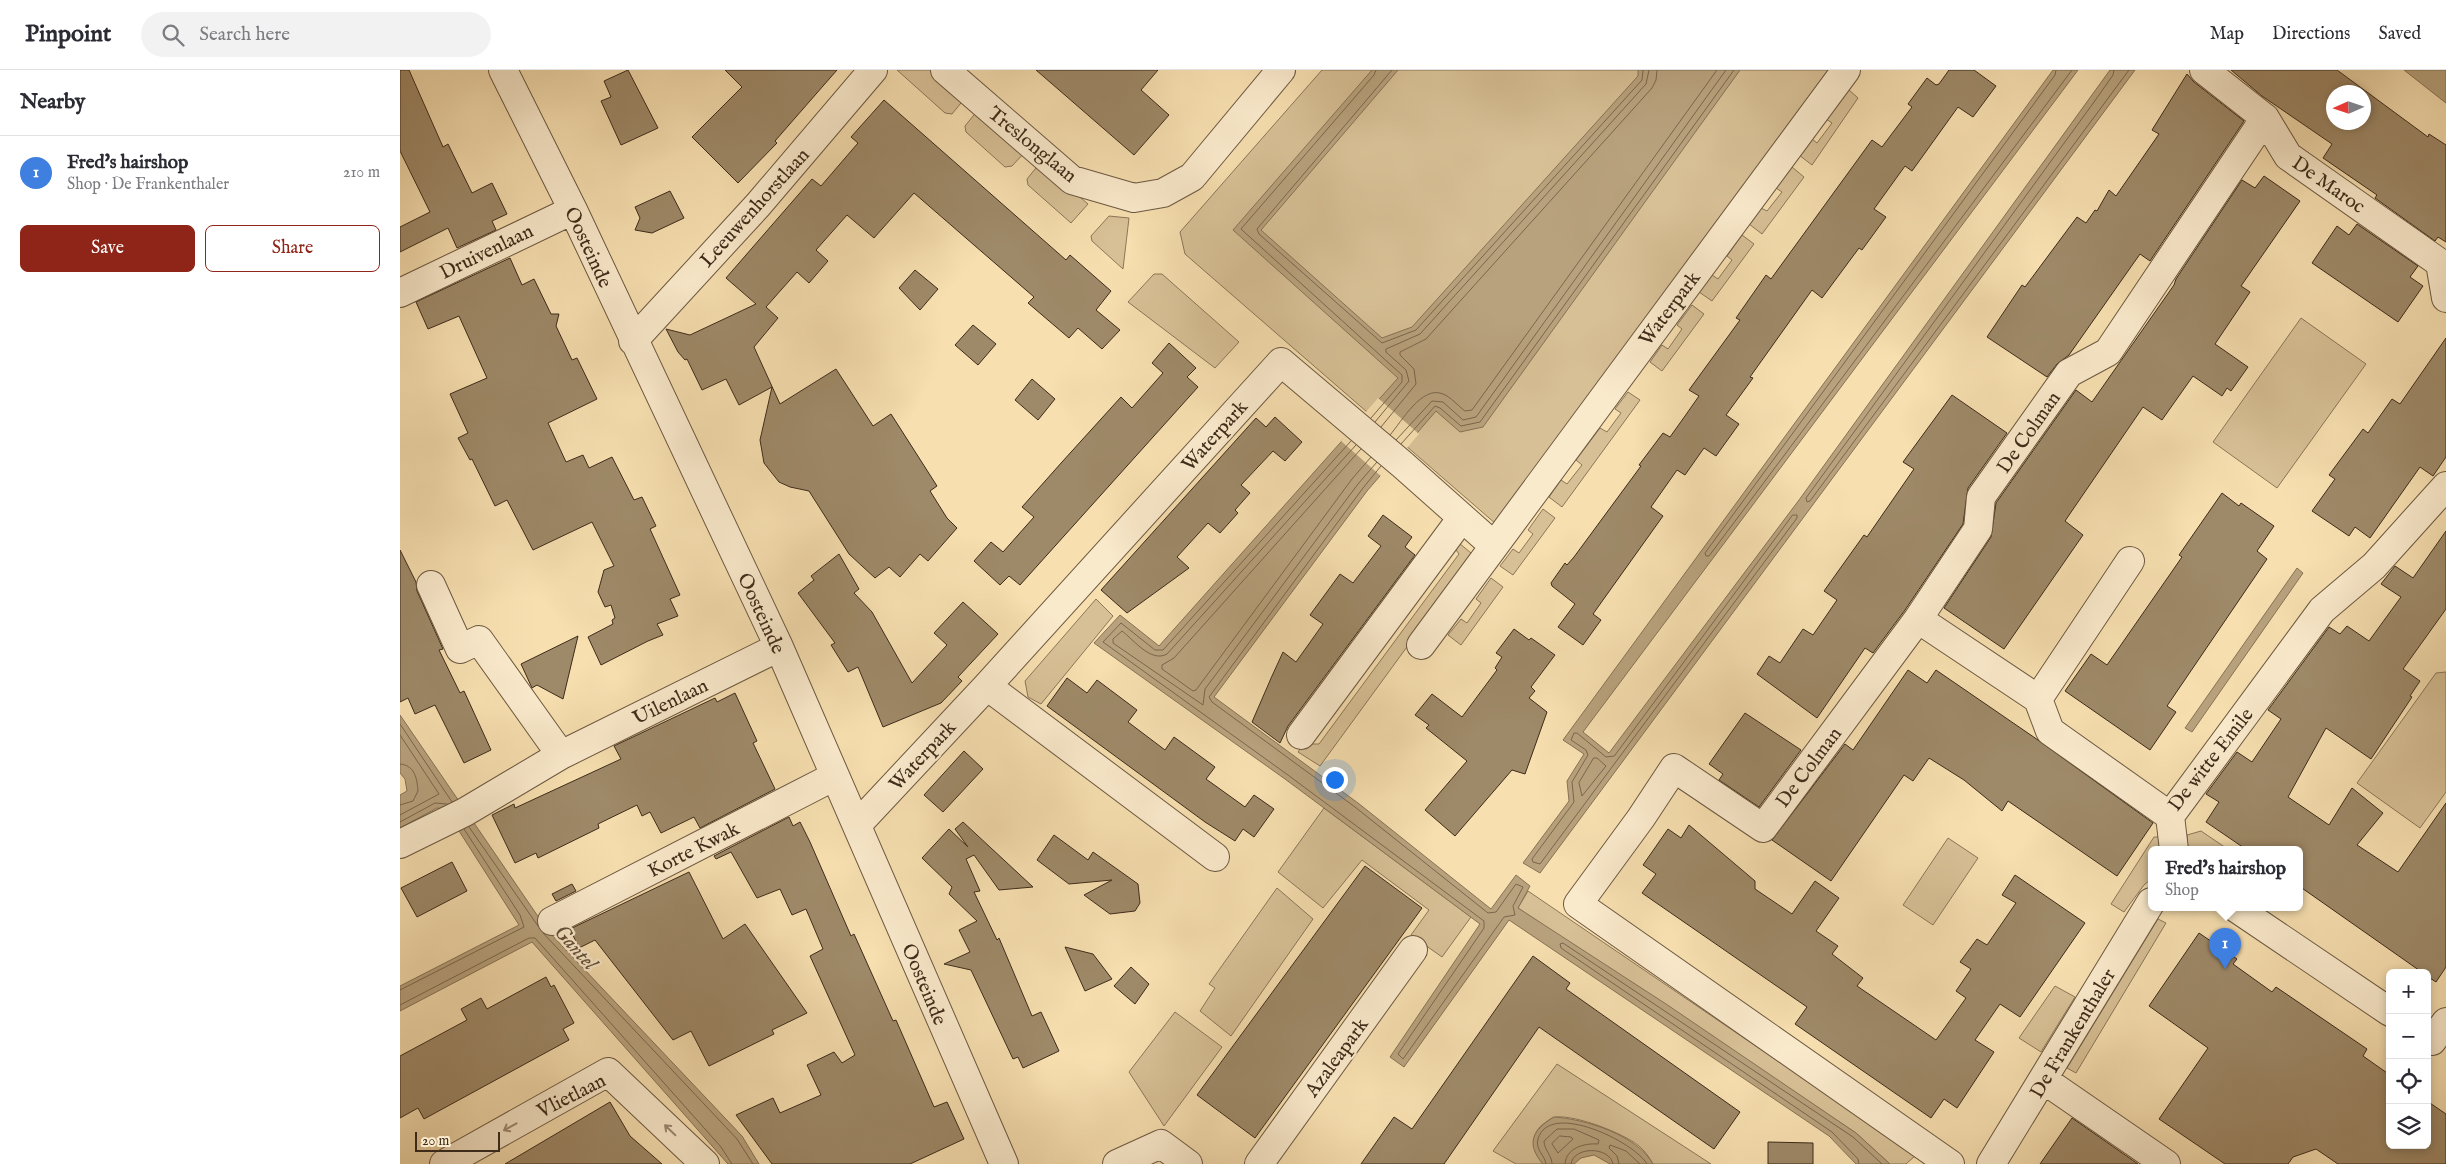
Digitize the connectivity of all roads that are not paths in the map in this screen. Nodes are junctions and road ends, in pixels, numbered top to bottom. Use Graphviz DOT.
graph roads {
  1 [pos="503,70"];
  2 [pos="873,70"];
  3 [pos="944,70"];
  4 [pos="1281,70"];
  5 [pos="1846,70"];
  6 [pos="2204,70"];
  7 [pos="2265,118"];
  8 [pos="573,210"];
  9 [pos="400,293"];
  10 [pos="2446,298"];
  11 [pos="633,341"];
  12 [pos="2446,486"];
  13 [pos="1461,519"];
  14 [pos="1493,545"];
  15 [pos="2130,561"];
  16 [pos="430,585"];
  17 [pos="1918,619"];
  18 [pos="1422,645"];
  19 [pos="778,647"];
  20 [pos="987,686"];
  21 [pos="2038,699"];
  22 [pos="1301,735"];
  23 [pos="561,755"];
  24 [pos="835,776"];
  25 [pos="2170,816"];
  26 [pos="857,825"];
  27 [pos="400,844"];
  28 [pos="2174,846"];
  29 [pos="1215,857"];
  30 [pos="2148,907"];
  31 [pos="2240,911"];
  32 [pos="552,921"];
  33 [pos="1413,950"];
  34 [pos="2386,1009"];
  35 [pos="2044,1080"];
  36 [pos="444,1164"];
  37 [pos="705,1164"];
  38 [pos="1004,1164"];
  39 [pos="1117,1164"];
  40 [pos="1188,1164"];
  41 [pos="1259,1164"];
  42 [pos="1950,1164"];
  43 [pos="1991,1164"];
  44 [pos="2166,1164"];
  1 -- 8 [label="street, Oosteinde"];
  2 -- 11 [label="street, Leeuwenhorstlaan"];
  3 -- 4 [label="street, Treslonglaan"];
  5 -- 14 [label="street, Waterpark"];
  6 -- 7 [label="street, De Maroc"];
  7 -- 10 [label="street, De Maroc"];
  7 -- 17 [label="street, De Colman"];
  8 -- 9 [label="street, Druivenlaan"];
  8 -- 11 [label="street, Oosteinde"];
  11 -- 19 [label="street, Oosteinde"];
  12 -- 25 [label="street, De witte Emile"];
  13 -- 14 [label="street, Waterpark"];
  13 -- 20 [label="street, Waterpark"];
  13 -- 22 [label="street"];
  14 -- 18 [label="street, Waterpark"];
  15 -- 21 [label="street"];
  16 -- 23 [label="street"];
  17 -- 21 [label="street"];
  17 -- 42 [label="street, De Colman"];
  19 -- 23 [label="street, Uilenlaan"];
  19 -- 24 [label="street, Oosteinde"];
  20 -- 26 [label="street, Waterpark"];
  20 -- 29 [label="street"];
  21 -- 25 [label="street, De witte Emile"];
  23 -- 27 [label="street, Uilenlaan"];
  24 -- 26 [label="street, Oosteinde"];
  24 -- 32 [label="street, Korte Kwak"];
  25 -- 28 [label="street"];
  26 -- 38 [label="street, Oosteinde"];
  30 -- 35 [label="street, De Frankenthaler"];
  31 -- 34 [label="street"];
  33 -- 41 [label="street, Azaleapark"];
  35 -- 43 [label="street, De Frankenthaler"];
  35 -- 44 [label="street"];
  37 -- 36 [label="street, Vlietlaan, one-way"];
  39 -- 40 [label="street"];
}
